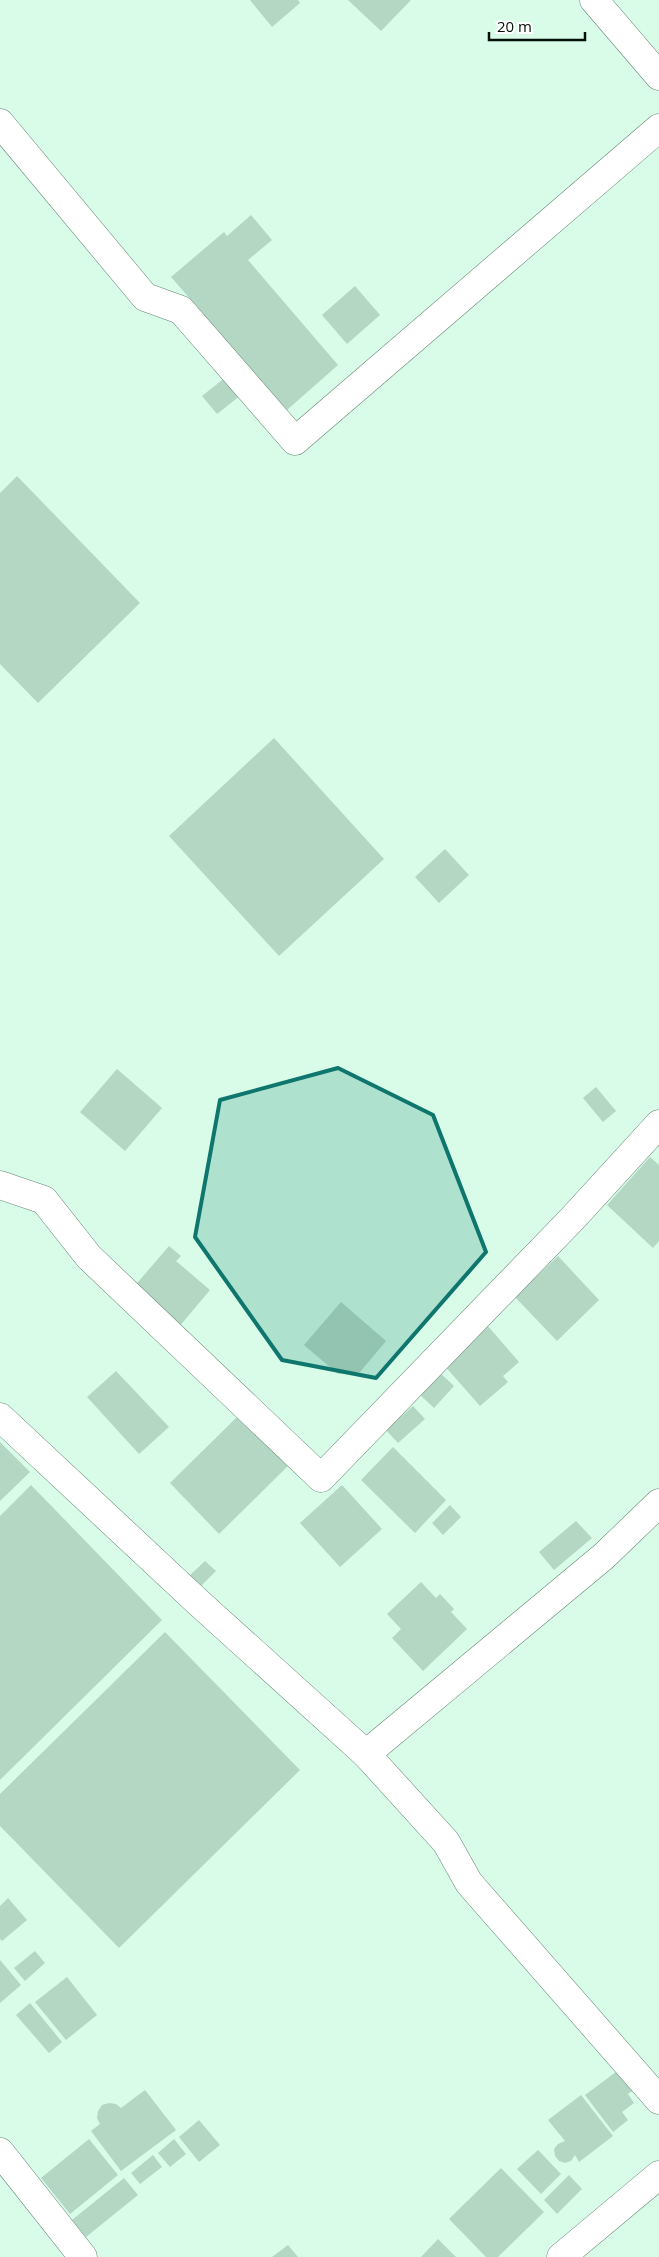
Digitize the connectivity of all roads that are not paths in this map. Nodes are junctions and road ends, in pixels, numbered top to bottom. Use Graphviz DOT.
graph roads {
  1 [pos="594,0"];
  2 [pos="659,76"];
  3 [pos="0,123"];
  4 [pos="659,128"];
  5 [pos="659,1124"];
  6 [pos="0,1185"];
  7 [pos="0,1417"];
  8 [pos="659,1503"];
  9 [pos="366,1754"];
  10 [pos="659,2100"];
  11 [pos="0,2152"];
  12 [pos="659,2175"];
  13 [pos="82,2257"];
  14 [pos="561,2257"];
  1 -- 2 [label="street"];
  3 -- 4 [label="street"];
  5 -- 6 [label="street"];
  7 -- 9 [label="street"];
  8 -- 9 [label="street"];
  9 -- 10 [label="street"];
  11 -- 13 [label="street"];
  12 -- 14 [label="street"];
}
